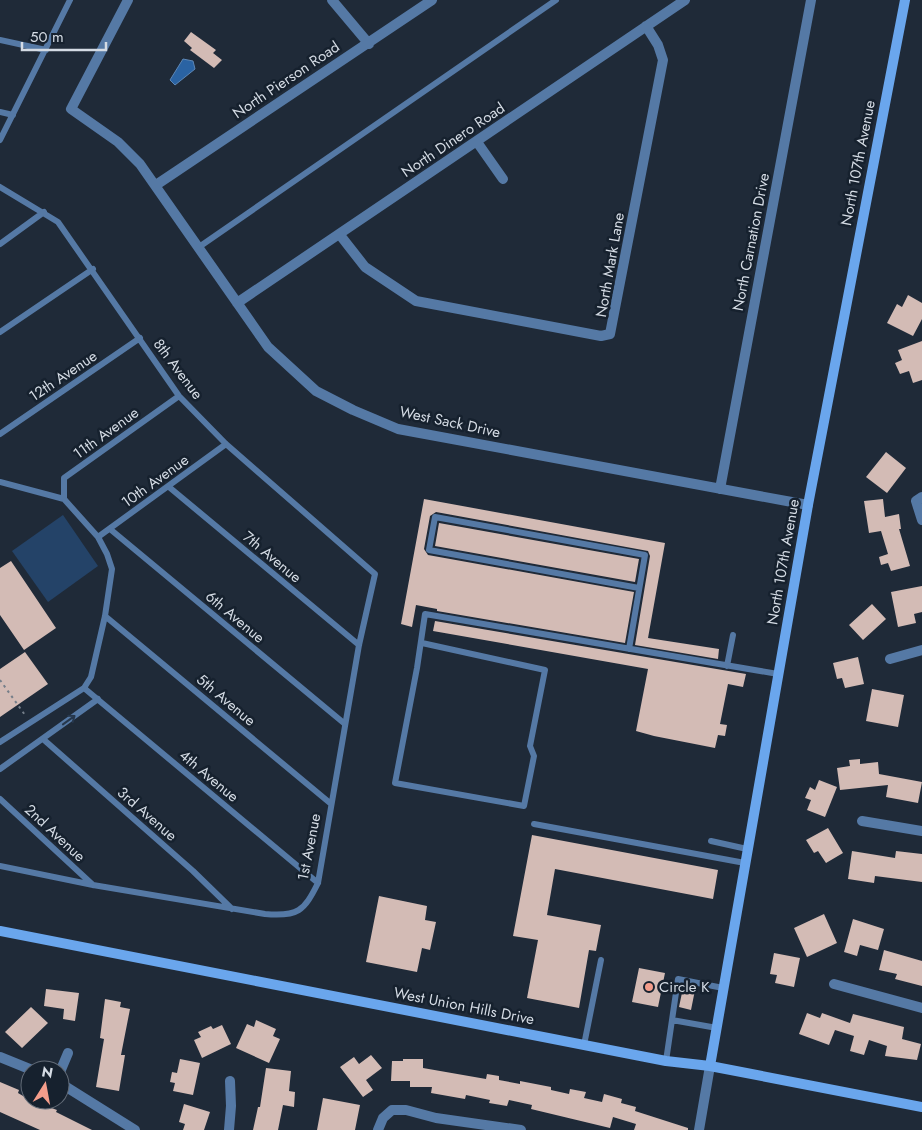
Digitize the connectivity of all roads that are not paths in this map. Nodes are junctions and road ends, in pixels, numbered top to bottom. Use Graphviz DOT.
graph roads {
  1 [pos="70,0"];
  2 [pos="128,0"];
  3 [pos="332,0"];
  4 [pos="432,0"];
  5 [pos="556,0"];
  6 [pos="685,0"];
  7 [pos="811,0"];
  8 [pos="905,0"];
  9 [pos="646,26"];
  10 [pos="0,40"];
  11 [pos="369,44"];
  12 [pos="46,50"];
  13 [pos="0,112"];
  14 [pos="13,115"];
  15 [pos="0,140"];
  16 [pos="477,142"];
  17 [pos="503,179"];
  18 [pos="156,185"];
  19 [pos="0,187"];
  20 [pos="44,212"];
  21 [pos="340,234"];
  22 [pos="0,244"];
  23 [pos="199,247"];
  24 [pos="93,269"];
  25 [pos="237,303"];
  26 [pos="0,332"];
  27 [pos="140,338"];
  28 [pos="179,396"];
  29 [pos="0,434"];
  30 [pos="226,444"];
  31 [pos="0,482"];
  32 [pos="169,487"];
  33 [pos="720,489"];
  34 [pos="922,497"];
  35 [pos="64,499"];
  36 [pos="808,505"];
  37 [pos="922,520"];
  38 [pos="110,529"];
  39 [pos="98,537"];
  40 [pos="375,574"];
  41 [pos="639,588"];
  42 [pos="105,616"];
  43 [pos="732,635"];
  44 [pos="422,643"];
  45 [pos="359,645"];
  46 [pos="629,650"];
  47 [pos="922,650"];
  48 [pos="890,659"];
  49 [pos="727,666"];
  50 [pos="778,674"];
  51 [pos="84,688"];
  52 [pos="98,699"];
  53 [pos="345,724"];
  54 [pos="43,739"];
  55 [pos="0,742"];
  56 [pos="0,768"];
  57 [pos="0,799"];
  58 [pos="330,803"];
  59 [pos="862,821"];
  60 [pos="534,824"];
  61 [pos="922,831"];
  62 [pos="711,841"];
  63 [pos="747,849"];
  64 [pos="745,863"];
  65 [pos="0,866"];
  66 [pos="318,882"];
  67 [pos="93,885"];
  68 [pos="233,910"];
  69 [pos="0,931"];
  70 [pos="601,960"];
  71 [pos="834,984"];
  72 [pos="723,988"];
  73 [pos="922,1008"];
  74 [pos="672,1020"];
  75 [pos="717,1028"];
  76 [pos="584,1045"];
  77 [pos="68,1053"];
  78 [pos="0,1057"];
  79 [pos="65,1060"];
  80 [pos="666,1061"];
  81 [pos="20,1065"];
  82 [pos="710,1066"];
  83 [pos="230,1081"];
  84 [pos="70,1088"];
  85 [pos="922,1107"];
  86 [pos="135,1130"];
  87 [pos="229,1130"];
  88 [pos="378,1130"];
  89 [pos="521,1130"];
  90 [pos="699,1130"];
  1 -- 12 [label="lane"];
  2 -- 18 [label="street, West Sack Drive"];
  3 -- 11 [label="street"];
  4 -- 11 [label="street, North Pierson Road"];
  5 -- 23 [label="lane"];
  6 -- 9 [label="street, North Dinero Road"];
  7 -- 33 [label="street, North Carnation Drive"];
  8 -- 36 [label="main road, North 107th Avenue"];
  9 -- 16 [label="street, North Dinero Road"];
  9 -- 21 [label="street, North Mark Lane"];
  10 -- 12 [label="lane"];
  11 -- 18 [label="street, North Pierson Road"];
  12 -- 14 [label="lane"];
  13 -- 14 [label="lane"];
  14 -- 15 [label="lane"];
  16 -- 17 [label="street"];
  16 -- 21 [label="street, North Dinero Road"];
  18 -- 23 [label="street, West Sack Drive"];
  19 -- 20 [label="lane, 8th Avenue"];
  20 -- 22 [label="lane"];
  20 -- 24 [label="lane, 8th Avenue"];
  21 -- 25 [label="street, North Dinero Road"];
  23 -- 25 [label="street, West Sack Drive"];
  24 -- 26 [label="lane"];
  24 -- 27 [label="lane, 8th Avenue"];
  25 -- 33 [label="street, West Sack Drive"];
  27 -- 28 [label="lane, 8th Avenue"];
  27 -- 29 [label="lane, 12th Avenue"];
  28 -- 30 [label="lane, 8th Avenue"];
  28 -- 35 [label="lane, 11th Avenue"];
  30 -- 32 [label="lane, 10th Avenue"];
  30 -- 40 [label="lane, 8th Avenue"];
  31 -- 35 [label="lane"];
  32 -- 38 [label="lane, 10th Avenue"];
  32 -- 45 [label="lane, 7th Avenue"];
  33 -- 36 [label="street, West Sack Drive"];
  34 -- 37 [label="street"];
  35 -- 39 [label="lane"];
  36 -- 50 [label="main road, North 107th Avenue"];
  38 -- 39 [label="lane, 10th Avenue"];
  38 -- 53 [label="lane, 6th Avenue"];
  39 -- 42 [label="lane"];
  40 -- 45 [label="lane, 1st Avenue"];
  41 -- 41 [label="lane"];
  41 -- 46 [label="lane"];
  42 -- 51 [label="lane"];
  42 -- 58 [label="lane, 5th Avenue"];
  43 -- 49 [label="lane"];
  44 -- 44 [label="lane"];
  44 -- 46 [label="lane"];
  45 -- 53 [label="lane, 1st Avenue"];
  46 -- 49 [label="lane"];
  47 -- 48 [label="street"];
  49 -- 50 [label="lane"];
  50 -- 63 [label="main road, North 107th Avenue"];
  51 -- 52 [label="lane, 4th Avenue"];
  51 -- 55 [label="lane"];
  54 -- 52 [label="lane, one-way"];
  52 -- 66 [label="lane, 4th Avenue"];
  53 -- 58 [label="lane, 1st Avenue"];
  54 -- 56 [label="lane"];
  54 -- 68 [label="lane, 3rd Avenue"];
  57 -- 67 [label="lane, 2nd Avenue"];
  58 -- 66 [label="lane, 1st Avenue"];
  59 -- 61 [label="street"];
  60 -- 64 [label="lane"];
  62 -- 63 [label="lane"];
  63 -- 64 [label="main road, North 107th Avenue"];
  64 -- 72 [label="main road, North 107th Avenue"];
  65 -- 67 [label="lane, 1st Avenue"];
  66 -- 68 [label="lane, 1st Avenue"];
  67 -- 68 [label="lane, 1st Avenue"];
  69 -- 76 [label="main road, West Union Hills Drive"];
  70 -- 76 [label="lane"];
  71 -- 73 [label="street"];
  72 -- 74 [label="lane"];
  72 -- 75 [label="main road, North 107th Avenue"];
  74 -- 75 [label="lane"];
  74 -- 80 [label="lane"];
  75 -- 82 [label="main road, North 107th Avenue"];
  76 -- 80 [label="main road, West Union Hills Drive"];
  77 -- 79 [label="street"];
  78 -- 81 [label="street"];
  80 -- 82 [label="main road, West Union Hills Drive"];
  82 -- 85 [label="main road, West Union Hills Drive"];
  82 -- 90 [label="street, North 107th Avenue"];
  83 -- 87 [label="street"];
  84 -- 86 [label="street"];
  88 -- 89 [label="street"];
}
